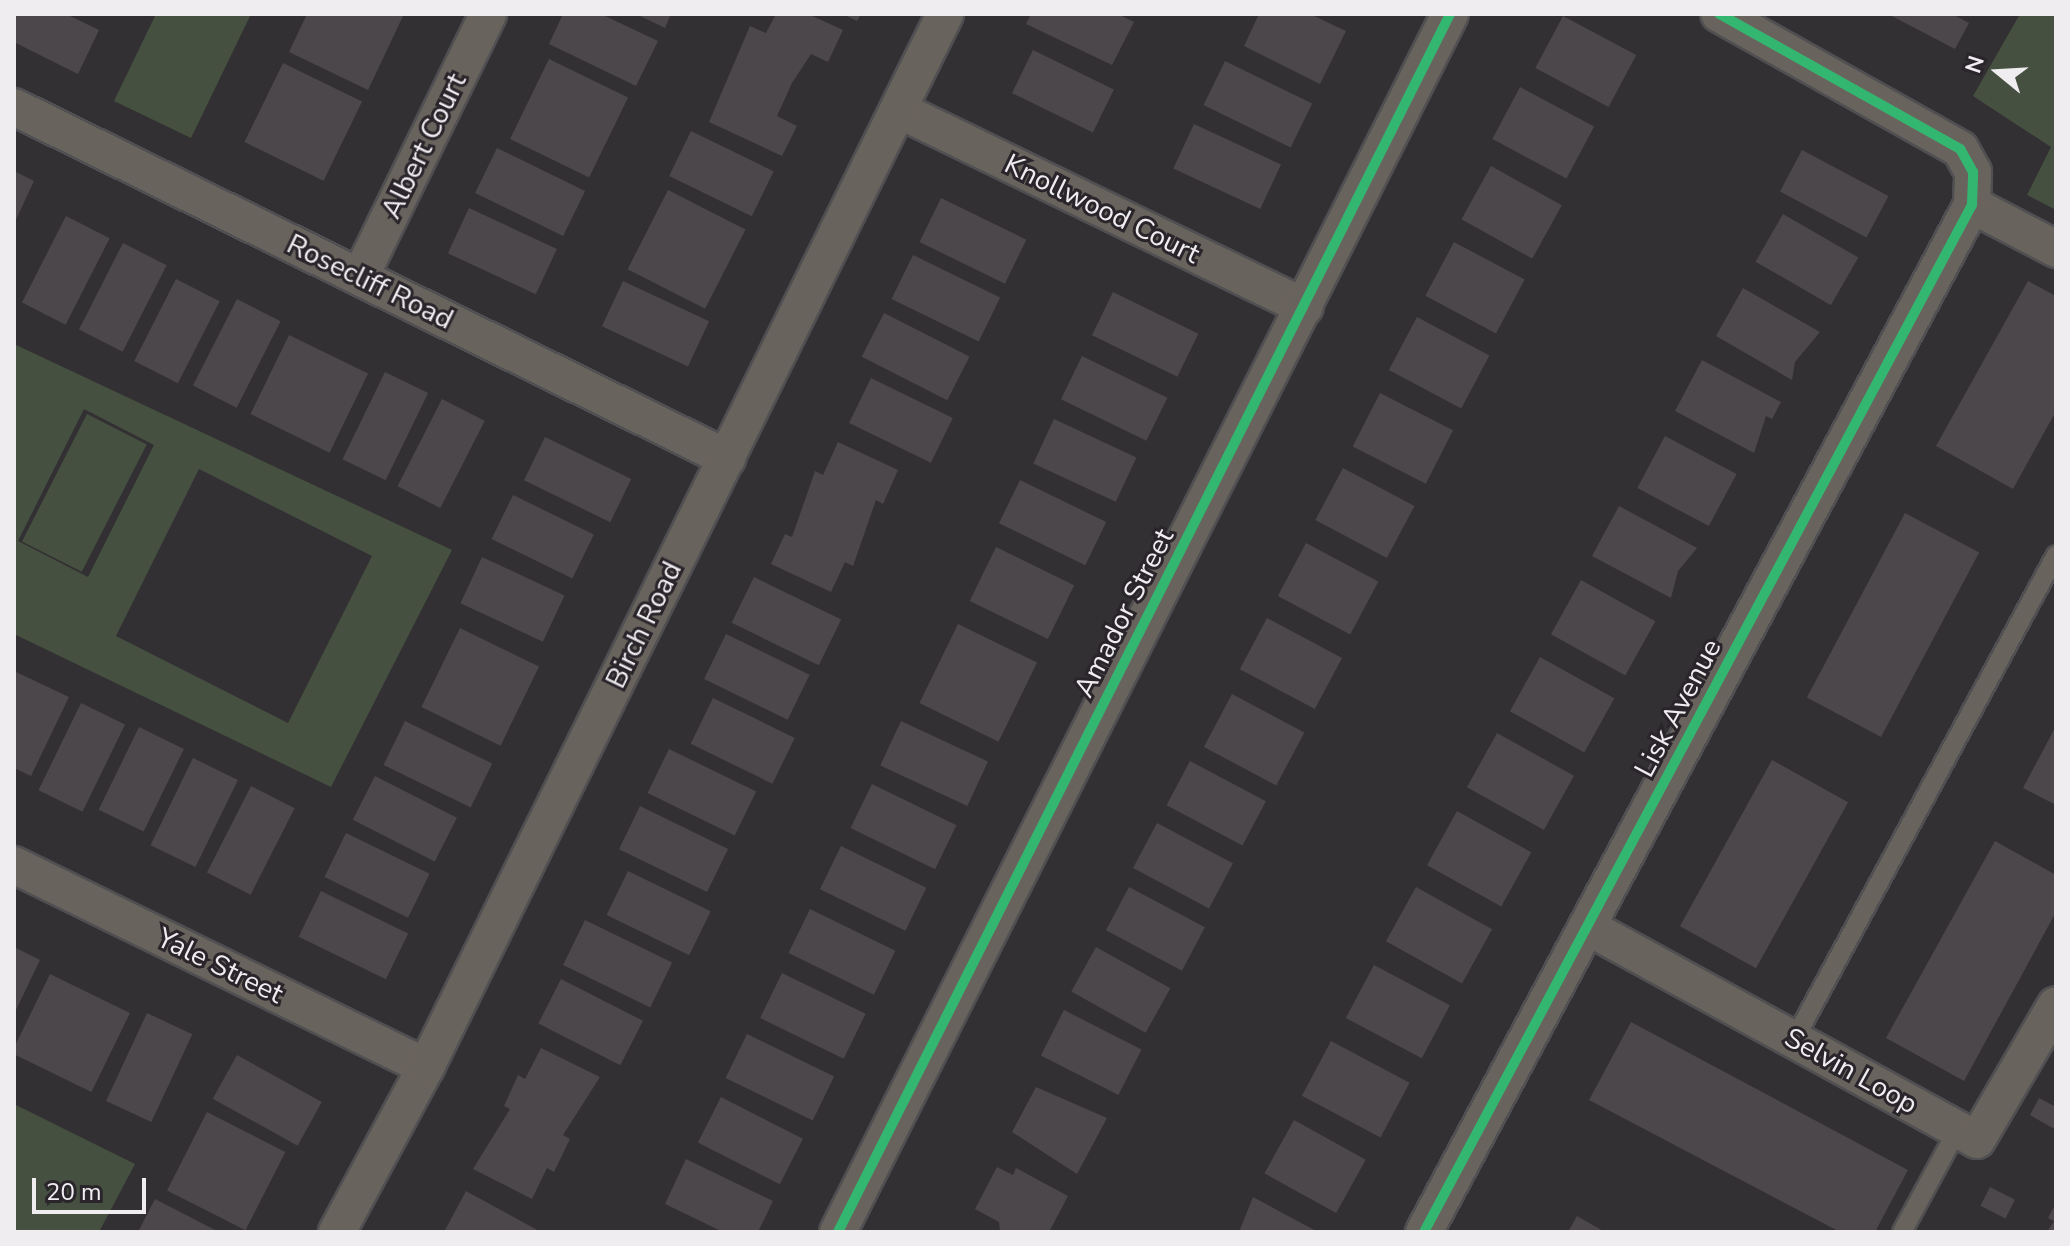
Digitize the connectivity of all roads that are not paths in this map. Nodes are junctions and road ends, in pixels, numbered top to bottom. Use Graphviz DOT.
graph roads {
  1 [pos="488,14"];
  2 [pos="945,14"];
  3 [pos="1450,14"];
  4 [pos="1719,14"];
  5 [pos="1754,23"];
  6 [pos="14,107"];
  7 [pos="899,110"];
  8 [pos="1972,205"];
  9 [pos="2056,249"];
  10 [pos="360,277"];
  11 [pos="1305,307"];
  12 [pos="727,458"];
  13 [pos="2056,555"];
  14 [pos="14,865"];
  15 [pos="1588,927"];
  16 [pos="2056,1005"];
  17 [pos="1794,1040"];
  18 [pos="426,1067"];
  19 [pos="1958,1129"];
  20 [pos="337,1232"];
  21 [pos="838,1232"];
  22 [pos="1424,1232"];
  23 [pos="1902,1232"];
  1 -- 10 [label="street, Albert Court"];
  2 -- 7 [label="street, Birch Road"];
  3 -- 11 [label="street, Amador Street"];
  4 -- 5 [label="street"];
  5 -- 8 [label="street"];
  6 -- 10 [label="street, Rosecliff Road"];
  7 -- 11 [label="street, Knollwood Court"];
  7 -- 12 [label="street, Birch Road"];
  8 -- 9 [label="street"];
  8 -- 15 [label="street, Lisk Avenue"];
  10 -- 12 [label="street, Rosecliff Road"];
  11 -- 21 [label="street, Amador Street"];
  12 -- 18 [label="street, Birch Road"];
  13 -- 17 [label="lane"];
  14 -- 18 [label="street, Yale Street"];
  15 -- 17 [label="street, Selvin Loop"];
  15 -- 22 [label="street, Lisk Avenue"];
  16 -- 19 [label="street"];
  17 -- 19 [label="street, Selvin Loop"];
  18 -- 20 [label="street, Birch Road"];
  19 -- 23 [label="lane"];
}
